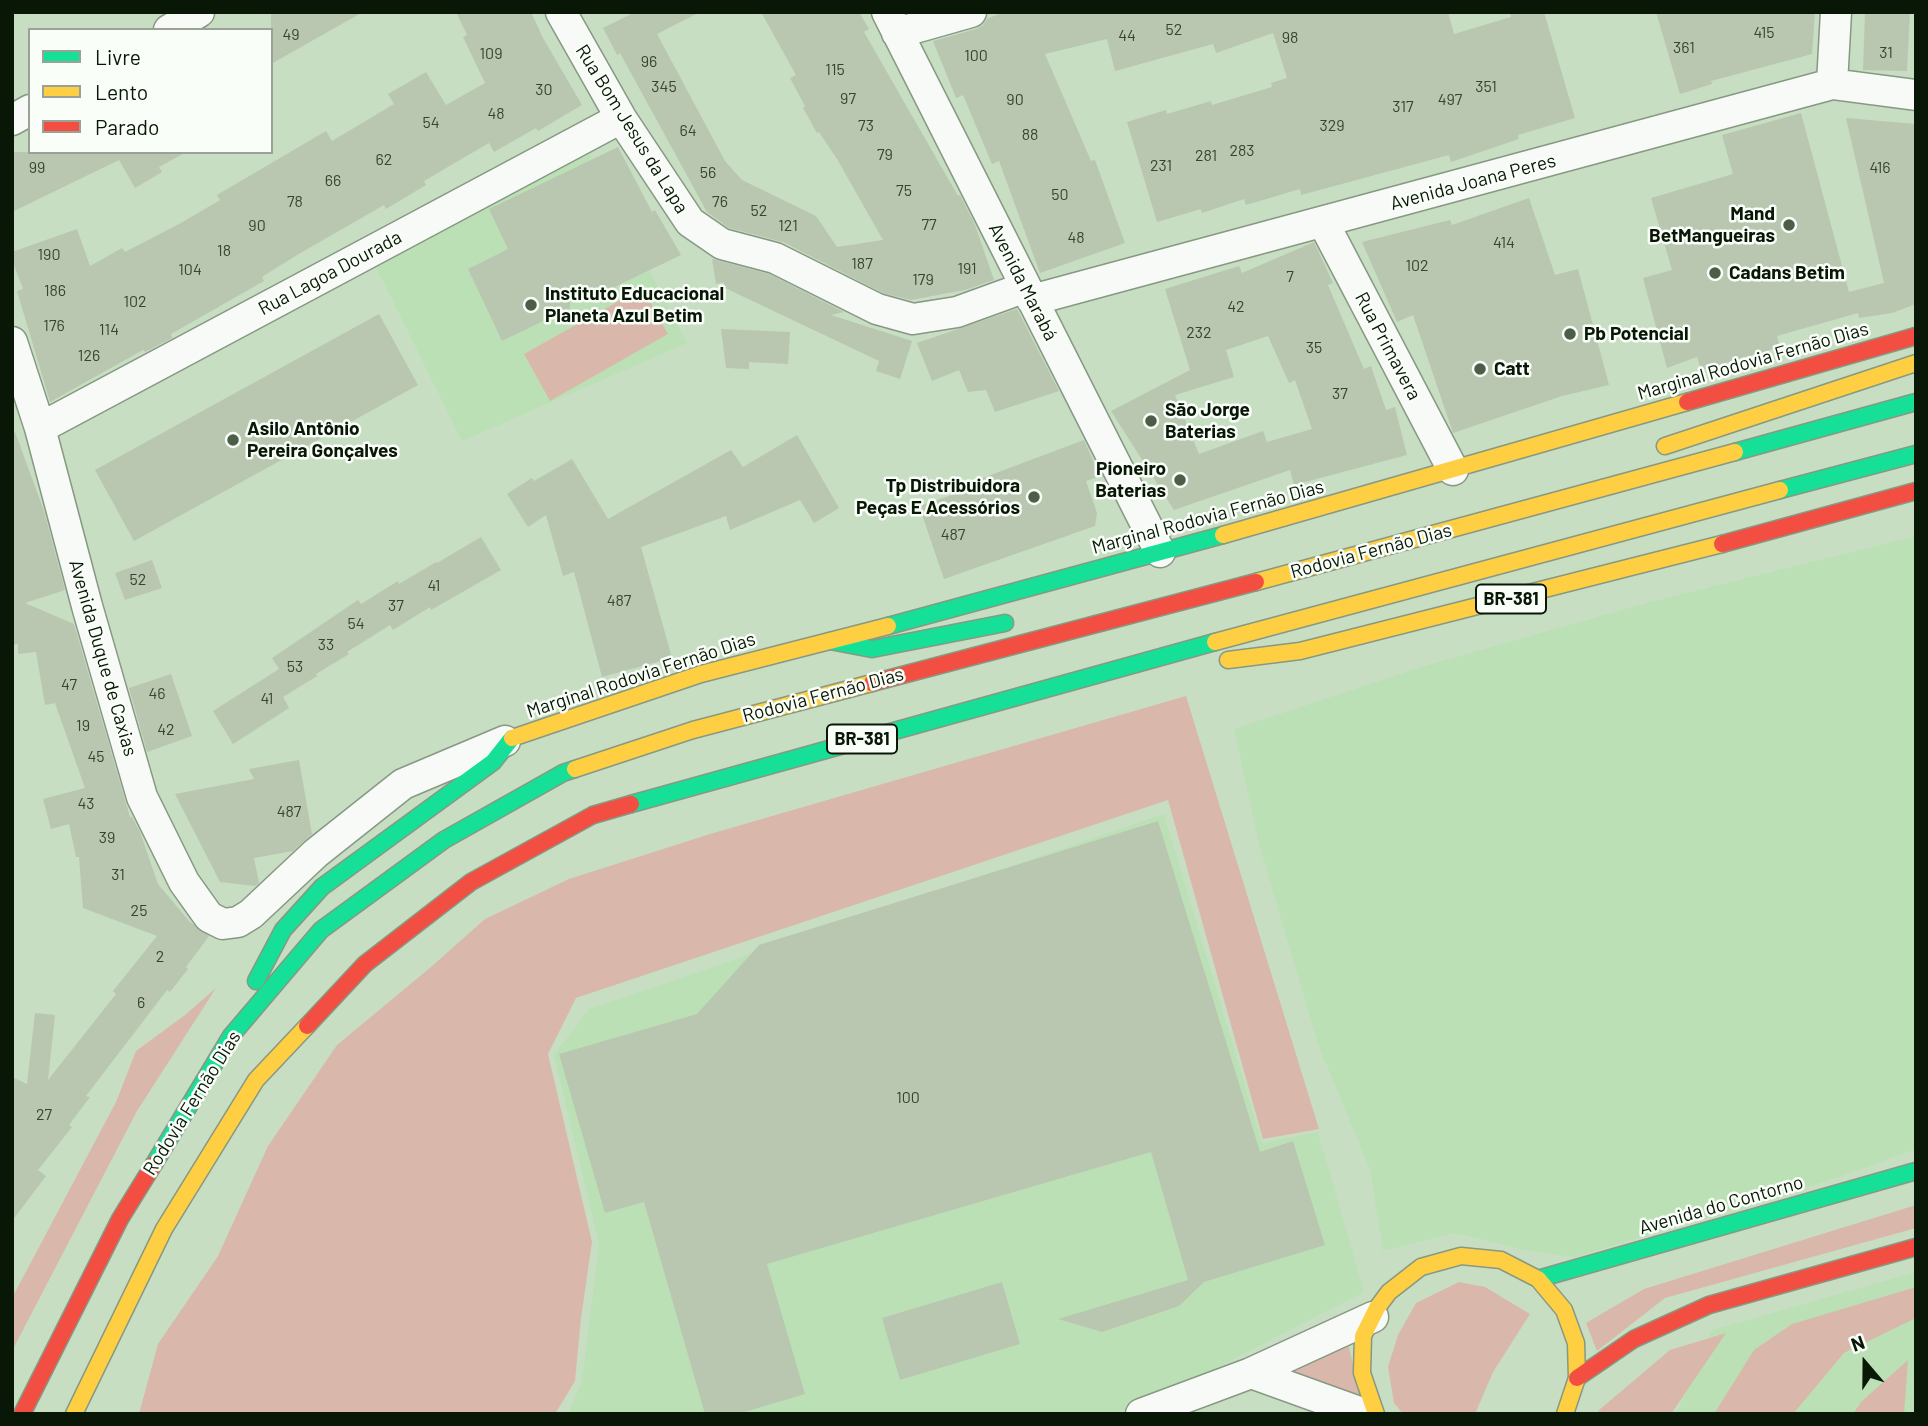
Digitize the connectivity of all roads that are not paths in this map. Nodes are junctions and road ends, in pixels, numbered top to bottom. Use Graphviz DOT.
graph roads {
  1 [pos="199,12"];
  2 [pos="561,12"];
  3 [pos="971,12"];
  4 [pos="1836,12"];
  5 [pos="892,22"];
  6 [pos="172,28"];
  7 [pos="1832,84"];
  8 [pos="1916,95"];
  9 [pos="28,111"];
  10 [pos="621,118"];
  11 [pos="12,120"];
  12 [pos="1323,222"];
  13 [pos="1029,293"];
  14 [pos="1916,336"];
  15 [pos="12,342"];
  16 [pos="1916,363"];
  17 [pos="1916,402"];
  18 [pos="40,428"];
  19 [pos="1655,449"];
  20 [pos="1916,454"];
  21 [pos="1453,470"];
  22 [pos="1916,491"];
  23 [pos="1525,493"];
  24 [pos="1383,549"];
  25 [pos="1160,552"];
  26 [pos="1100,605"];
  27 [pos="1145,611"];
  28 [pos="1020,620"];
  29 [pos="830,641"];
  30 [pos="1101,674"];
  31 [pos="512,738"];
  32 [pos="231,1037"];
  33 [pos="1916,1171"];
  34 [pos="1916,1247"];
  35 [pos="1538,1279"];
  36 [pos="1373,1317"];
  37 [pos="1251,1373"];
  38 [pos="1577,1378"];
  39 [pos="22,1414"];
  40 [pos="74,1414"];
  41 [pos="1141,1414"];
  42 [pos="1365,1414"];
  43 [pos="1376,1414"];
  44 [pos="1565,1414"];
  1 -- 6 [label="street"];
  2 -- 10 [label="street, Rua Bom Jesus da Lapa"];
  3 -- 5 [label="street"];
  4 -- 7 [label="street"];
  5 -- 13 [label="street, Avenida Marabá"];
  7 -- 8 [label="street, Avenida Joana Peres"];
  7 -- 12 [label="street, Avenida Joana Peres"];
  9 -- 11 [label="street"];
  10 -- 13 [label="street, Rua Bom Jesus da Lapa"];
  10 -- 18 [label="street, Rua Lagoa Dourada"];
  12 -- 13 [label="street, Avenida Joana Peres"];
  12 -- 21 [label="street, Rua Primavera"];
  13 -- 25 [label="street, Avenida Marabá"];
  14 -- 21 [label="main road, Marginal Rodovia Fernão Dias"];
  15 -- 18 [label="street, Avenida Duque de Caxias"];
  16 -- 19 [label="main road"];
  17 -- 24 [label="main road, Rodovia Fernão Dias"];
  18 -- 31 [label="street, Avenida Duque de Caxias"];
  20 -- 30 [label="main road, BR-381"];
  21 -- 25 [label="main road, Marginal Rodovia Fernão Dias"];
  22 -- 30 [label="main road, BR-381"];
  23 -- 24 [label="main road"];
  24 -- 27 [label="main road, Rodovia Fernão Dias"];
  25 -- 29 [label="main road, Marginal Rodovia Fernão Dias"];
  26 -- 27 [label="main road"];
  27 -- 32 [label="main road, Rodovia Fernão Dias"];
  28 -- 29 [label="main road"];
  29 -- 31 [label="main road, Marginal Rodovia Fernão Dias"];
  30 -- 40 [label="main road, BR-381"];
  31 -- 32 [label="main road"];
  32 -- 39 [label="main road, Rodovia Fernão Dias"];
  33 -- 35 [label="main road, Avenida do Contorno"];
  34 -- 38 [label="main road"];
  35 -- 36 [label="main road"];
  35 -- 38 [label="main road"];
  36 -- 37 [label="street"];
  36 -- 43 [label="main road"];
  37 -- 41 [label="street"];
  37 -- 42 [label="street"];
  38 -- 44 [label="main road"];
}
